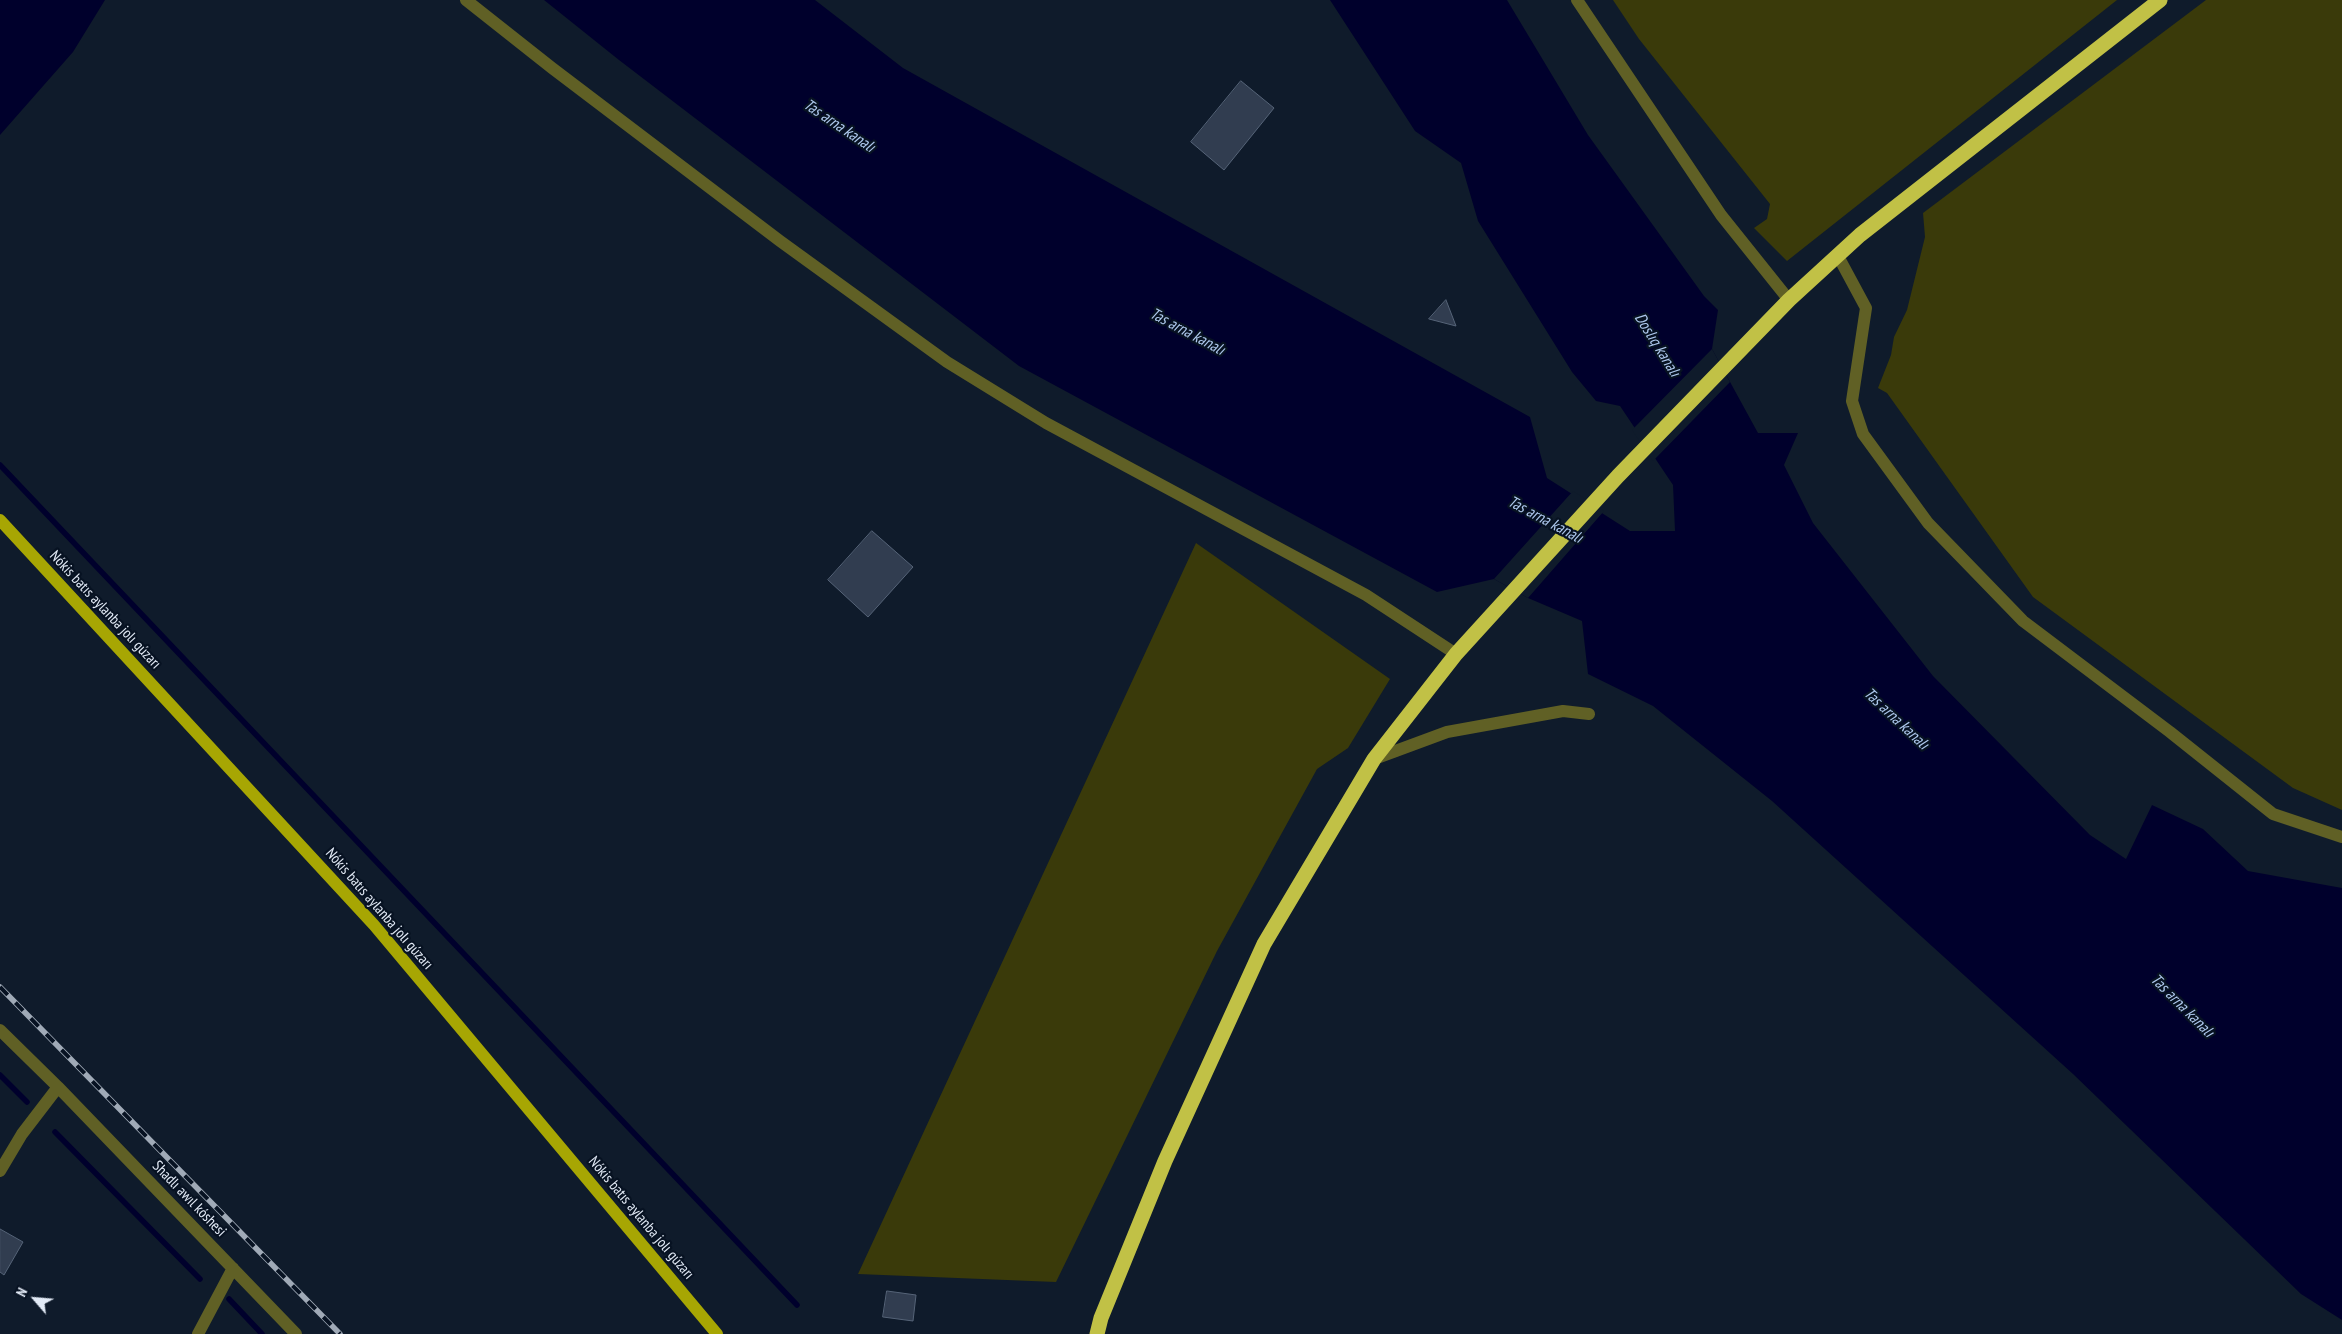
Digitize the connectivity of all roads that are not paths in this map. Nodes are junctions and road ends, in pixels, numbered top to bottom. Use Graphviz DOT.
graph roads {
  1 [pos="466,0"];
  2 [pos="1577,0"];
  3 [pos="2160,0"];
  4 [pos="1838,256"];
  5 [pos="1788,300"];
  6 [pos="0,520"];
  7 [pos="1456,654"];
  8 [pos="1589,714"];
  9 [pos="1374,759"];
  10 [pos="2342,837"];
  11 [pos="0,1030"];
  12 [pos="58,1087"];
  13 [pos="0,1171"];
  14 [pos="233,1268"];
  15 [pos="198,1334"];
  16 [pos="296,1334"];
  17 [pos="716,1334"];
  18 [pos="1097,1334"];
  1 -- 7 [label="street"];
  2 -- 5 [label="street"];
  3 -- 4 [label="highway"];
  4 -- 5 [label="highway"];
  4 -- 10 [label="street"];
  5 -- 7 [label="highway"];
  6 -- 17 [label="main road, Nókis batıs aylanba jolı gúzarı"];
  7 -- 9 [label="highway"];
  8 -- 9 [label="street"];
  9 -- 18 [label="highway"];
  11 -- 12 [label="street, Shadlı awıl kóshesi"];
  12 -- 13 [label="street"];
  12 -- 14 [label="street, Shadlı awıl kóshesi"];
  14 -- 15 [label="street"];
  14 -- 16 [label="street, Shadlı awıl kóshesi"];
}
